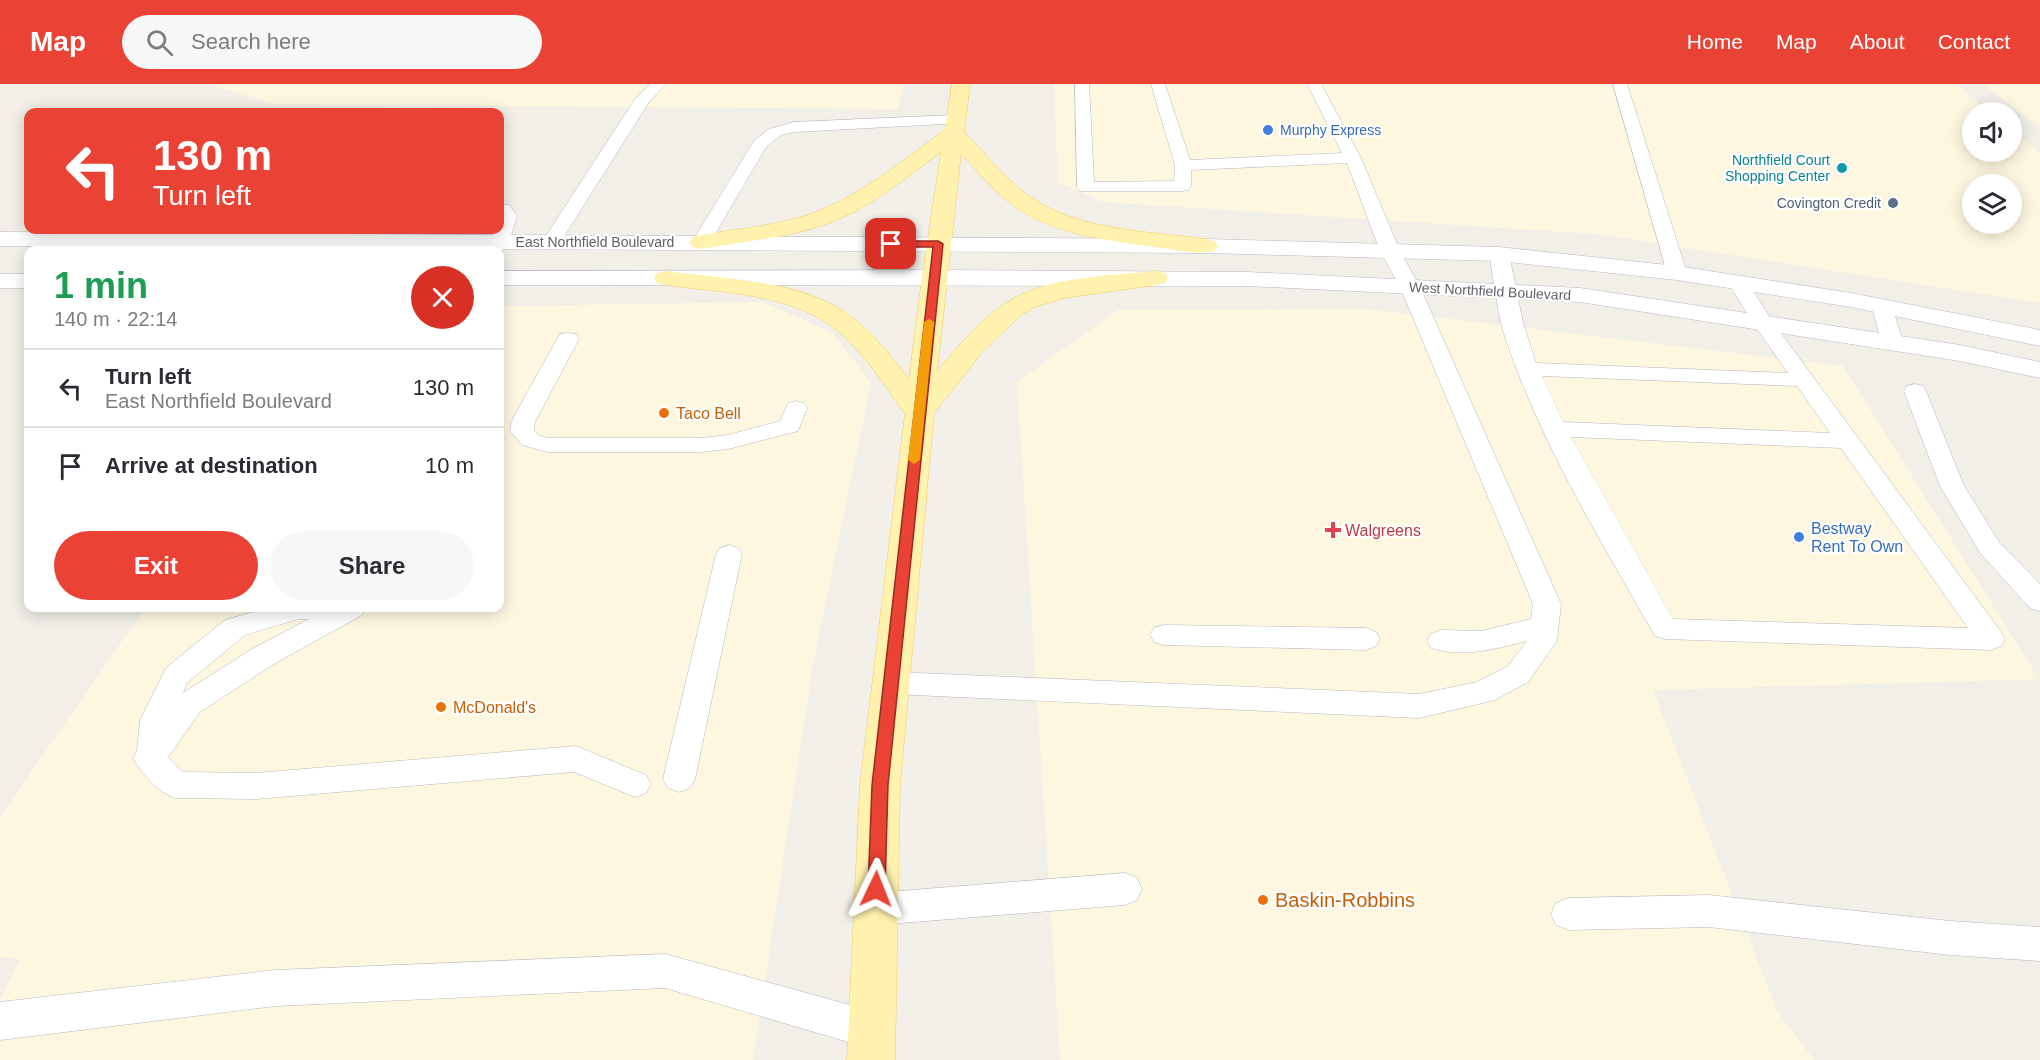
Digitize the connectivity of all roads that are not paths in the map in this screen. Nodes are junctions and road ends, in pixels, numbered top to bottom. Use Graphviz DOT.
graph roads {
  1 [pos="659,84"];
  2 [pos="961,84"];
  3 [pos="1082,84"];
  4 [pos="1158,84"];
  5 [pos="1314,84"];
  6 [pos="1620,84"];
  7 [pos="955,127"];
  8 [pos="1353,158"];
  9 [pos="1183,165"];
  10 [pos="504,211"];
  11 [pos="504,225"];
  12 [pos="202,235"];
  13 [pos="0,239"];
  14 [pos="551,242"];
  15 [pos="700,242"];
  16 [pos="497,246"];
  17 [pos="1206,246"];
  18 [pos="1390,251"];
  19 [pos="1499,255"];
  20 [pos="936,260"];
  21 [pos="1677,273"];
  22 [pos="504,278"];
  23 [pos="666,278"];
  24 [pos="1156,278"];
  25 [pos="24,280"];
  26 [pos="0,281"];
  27 [pos="1738,282"];
  28 [pos="1410,287"];
  29 [pos="1507,291"];
  30 [pos="1882,306"];
  31 [pos="1764,323"];
  32 [pos="2040,338"];
  33 [pos="568,339"];
  34 [pos="1892,342"];
  35 [pos="1528,369"];
  36 [pos="2040,370"];
  37 [pos="1805,381"];
  38 [pos="1915,391"];
  39 [pos="796,408"];
  40 [pos="919,413"];
  41 [pos="1556,429"];
  42 [pos="1849,441"];
  43 [pos="729,554"];
  44 [pos="2040,601"];
  45 [pos="344,612"];
  46 [pos="1545,626"];
  47 [pos="1164,635"];
  48 [pos="1366,639"];
  49 [pos="1442,641"];
  50 [pos="891,683"];
  51 [pos="679,779"];
  52 [pos="635,784"];
  53 [pos="1125,889"];
  54 [pos="876,909"];
  55 [pos="1569,914"];
  56 [pos="2040,944"];
  57 [pos="0,1021"];
  58 [pos="871,1045"];
  1 -- 14 [label="lane"];
  2 -- 7 [label="main road"];
  3 -- 9 [label="lane"];
  4 -- 9 [label="lane"];
  5 -- 8 [label="lane"];
  6 -- 21 [label="lane"];
  7 -- 15 [label="main road"];
  7 -- 15 [label="lane"];
  7 -- 17 [label="main road"];
  7 -- 20 [label="main road"];
  8 -- 9 [label="lane"];
  8 -- 18 [label="lane"];
  10 -- 11 [label="lane"];
  12 -- 13 [label="main road, East Northfield Boulevard"];
  12 -- 16 [label="main road, East Northfield Boulevard"];
  14 -- 15 [label="main road, East Northfield Boulevard"];
  14 -- 16 [label="main road, East Northfield Boulevard"];
  15 -- 20 [label="main road, East Northfield Boulevard"];
  17 -- 18 [label="main road"];
  17 -- 20 [label="main road"];
  18 -- 19 [label="main road"];
  18 -- 28 [label="lane"];
  19 -- 21 [label="main road"];
  19 -- 29 [label="lane"];
  20 -- 23 [label="main road"];
  20 -- 24 [label="main road, West Northfield Boulevard"];
  20 -- 40 [label="main road"];
  21 -- 27 [label="main road"];
  22 -- 23 [label="main road"];
  23 -- 40 [label="main road"];
  24 -- 28 [label="main road, West Northfield Boulevard"];
  24 -- 40 [label="main road"];
  25 -- 26 [label="main road"];
  27 -- 30 [label="main road"];
  27 -- 31 [label="lane"];
  28 -- 29 [label="main road, West Northfield Boulevard"];
  28 -- 46 [label="lane"];
  29 -- 31 [label="main road, West Northfield Boulevard"];
  29 -- 35 [label="lane"];
  30 -- 32 [label="main road"];
  30 -- 34 [label="lane"];
  31 -- 34 [label="main road, West Northfield Boulevard"];
  31 -- 37 [label="lane"];
  33 -- 39 [label="lane"];
  34 -- 36 [label="main road, West Northfield Boulevard"];
  35 -- 37 [label="lane"];
  35 -- 41 [label="lane"];
  37 -- 42 [label="lane"];
  38 -- 44 [label="lane"];
  40 -- 50 [label="main road"];
  41 -- 42 [label="lane"];
  41 -- 42 [label="lane"];
  43 -- 51 [label="lane"];
  45 -- 52 [label="lane"];
  46 -- 49 [label="lane"];
  46 -- 50 [label="lane"];
  47 -- 48 [label="lane"];
  50 -- 54 [label="main road"];
  53 -- 54 [label="lane"];
  54 -- 58 [label="main road"];
  55 -- 56 [label="lane"];
  57 -- 58 [label="lane"];
}
